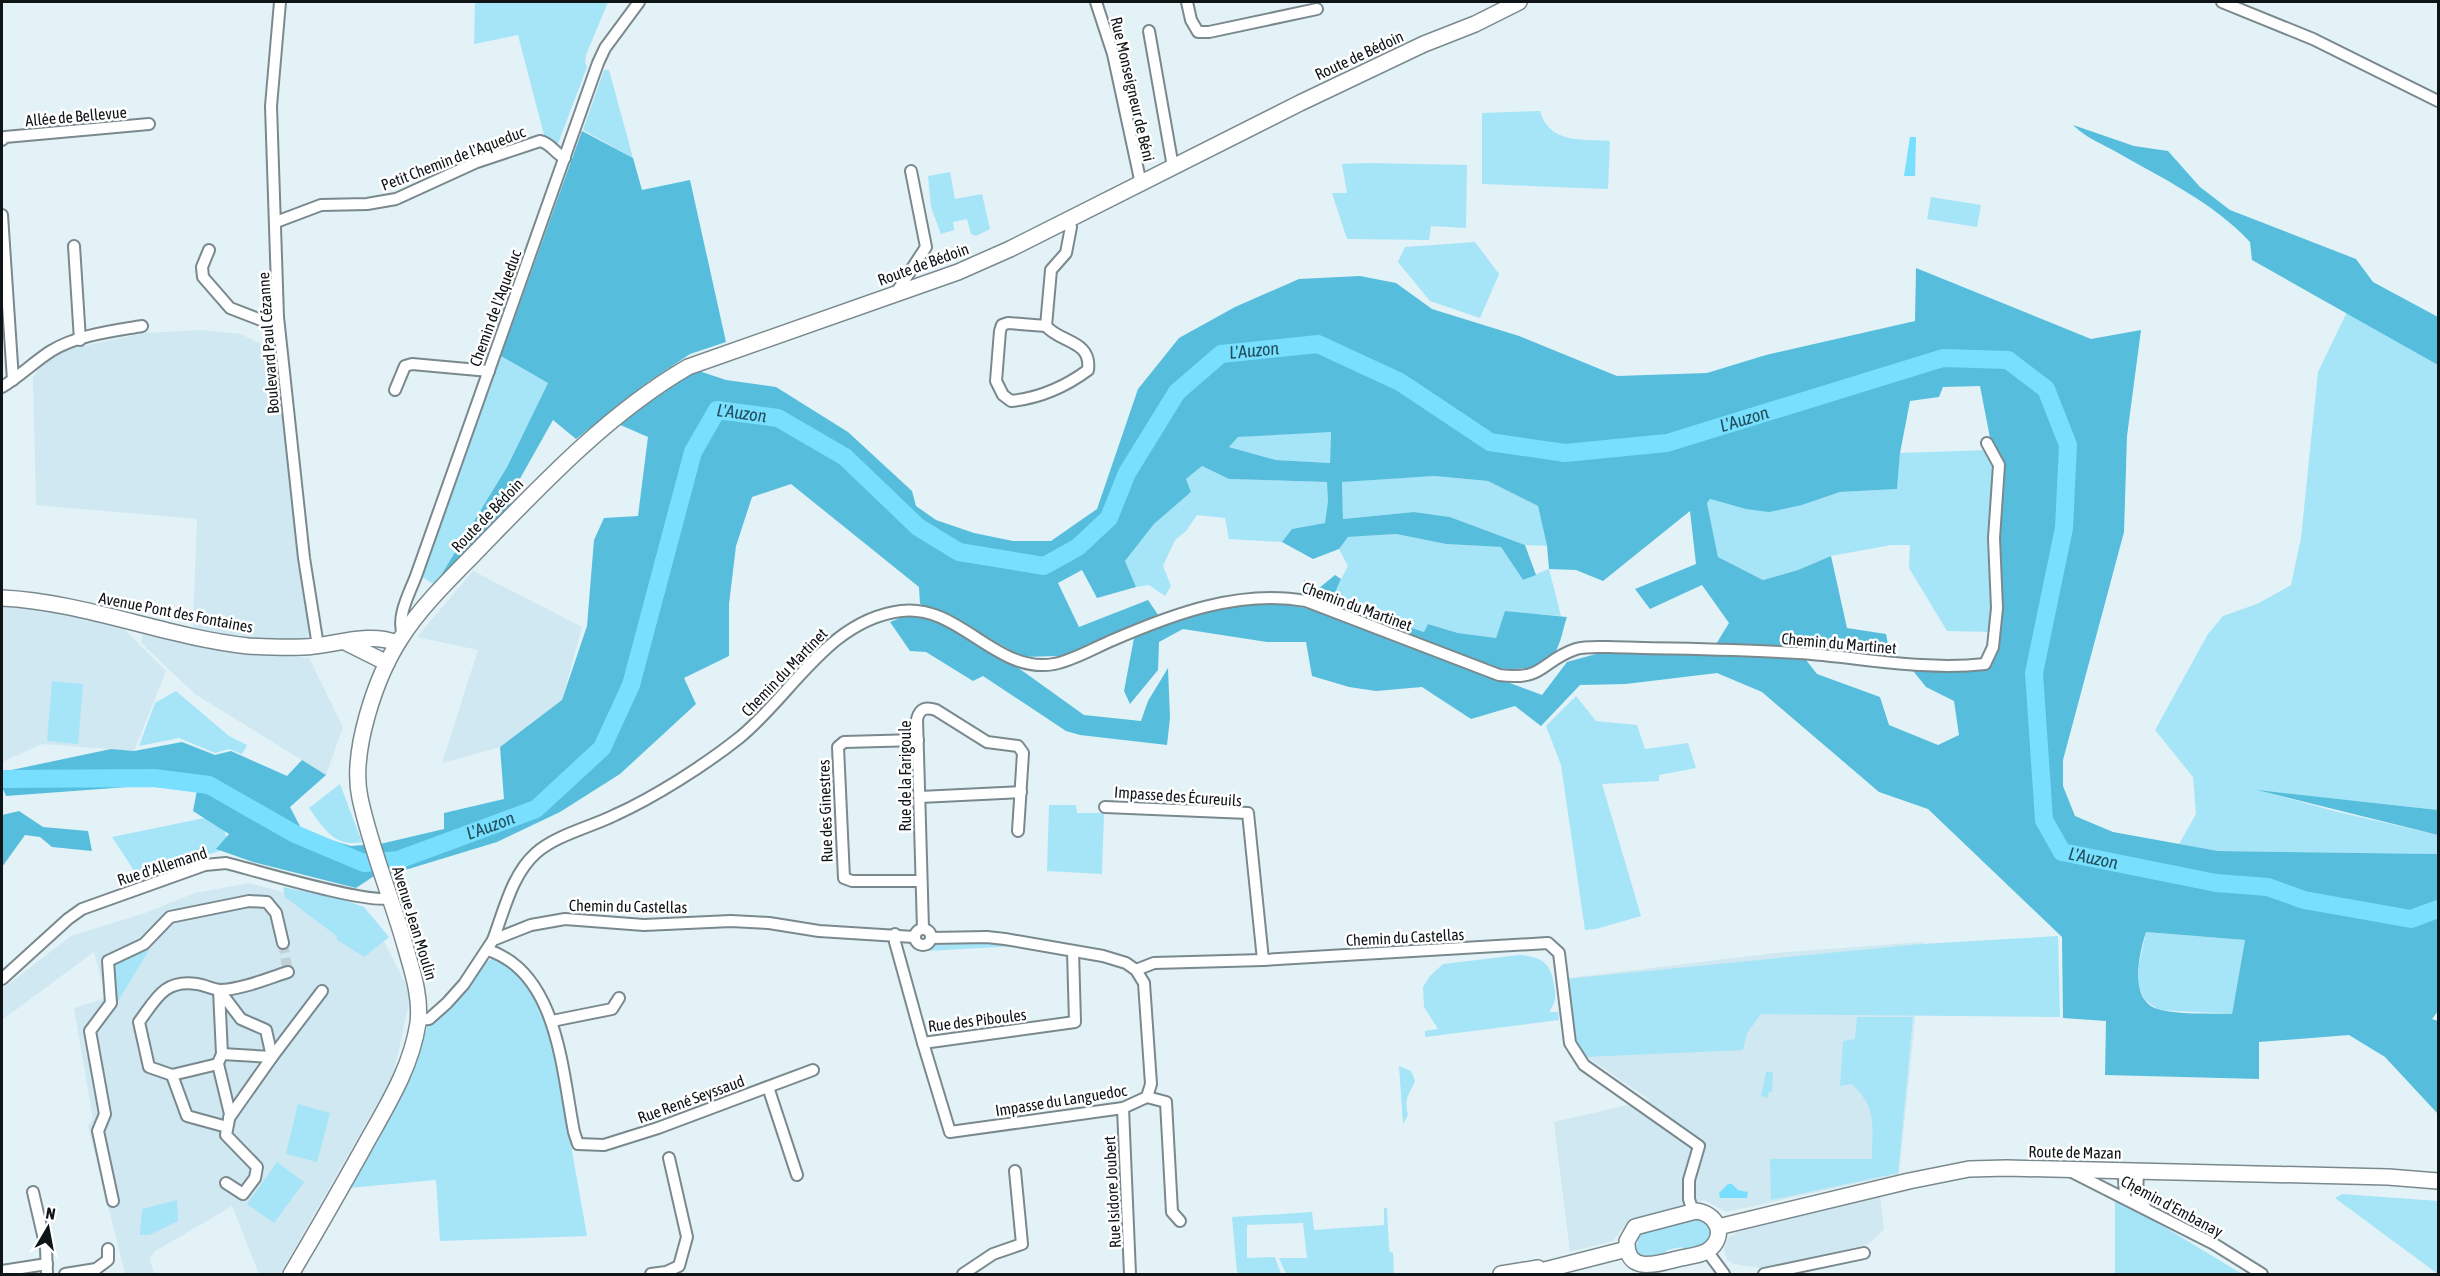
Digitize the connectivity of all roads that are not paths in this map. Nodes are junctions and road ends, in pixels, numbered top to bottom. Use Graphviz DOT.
graph roads {
  1 [pos="280,2"];
  2 [pos="639,2"];
  3 [pos="1096,2"];
  4 [pos="1187,2"];
  5 [pos="1516,2"];
  6 [pos="2222,2"];
  7 [pos="1317,9"];
  8 [pos="1149,32"];
  9 [pos="2439,101"];
  10 [pos="149,124"];
  11 [pos="3,139"];
  12 [pos="565,158"];
  13 [pos="1173,167"];
  14 [pos="911,171"];
  15 [pos="1141,184"];
  16 [pos="2,215"];
  17 [pos="1069,220"];
  18 [pos="276,222"];
  19 [pos="1053,228"];
  20 [pos="1067,244"];
  21 [pos="74,246"];
  22 [pos="208,250"];
  23 [pos="896,293"];
  24 [pos="278,317"];
  25 [pos="142,326"];
  26 [pos="1046,326"];
  27 [pos="80,340"];
  28 [pos="489,371"];
  29 [pos="13,380"];
  30 [pos="2,387"];
  31 [pos="395,390"];
  32 [pos="1987,443"];
  33 [pos="2,598"];
  34 [pos="400,638"];
  35 [pos="345,642"];
  36 [pos="318,646"];
  37 [pos="387,663"];
  38 [pos="918,740"];
  39 [pos="1021,792"];
  40 [pos="920,796"];
  41 [pos="1105,807"];
  42 [pos="1018,831"];
  43 [pos="921,881"];
  44 [pos="391,898"];
  45 [pos="919,933"];
  46 [pos="895,934"];
  47 [pos="493,940"];
  48 [pos="283,943"];
  49 [pos="488,950"];
  50 [pos="1073,951"];
  51 [pos="1263,960"];
  52 [pos="1136,970"];
  53 [pos="288,972"];
  54 [pos="2,979"];
  55 [pos="219,990"];
  56 [pos="322,991"];
  57 [pos="619,998"];
  58 [pos="418,1020"];
  59 [pos="552,1021"];
  60 [pos="923,1043"];
  61 [pos="272,1057"];
  62 [pos="220,1059"];
  63 [pos="813,1070"];
  64 [pos="172,1075"];
  65 [pos="768,1087"];
  66 [pos="1147,1097"];
  67 [pos="1123,1108"];
  68 [pos="228,1122"];
  69 [pos="669,1158"];
  70 [pos="2065,1169"];
  71 [pos="2134,1171"];
  72 [pos="1015,1172"];
  73 [pos="797,1175"];
  74 [pos="2439,1180"];
  75 [pos="226,1183"];
  76 [pos="33,1192"];
  77 [pos="2125,1198"];
  78 [pos="113,1201"];
  79 [pos="2145,1208"];
  80 [pos="1693,1212"];
  81 [pos="1180,1221"];
  82 [pos="1718,1227"];
  83 [pos="108,1249"];
  84 [pos="1627,1249"];
  85 [pos="1707,1251"];
  86 [pos="1864,1253"];
  87 [pos="1573,1262"];
  88 [pos="47,1269"];
  89 [pos="1644,1270"];
  90 [pos="2,1271"];
  91 [pos="64,1275"];
  92 [pos="291,1275"];
  93 [pos="651,1275"];
  94 [pos="963,1275"];
  95 [pos="1130,1275"];
  96 [pos="1501,1275"];
  97 [pos="1529,1275"];
  98 [pos="1724,1275"];
  99 [pos="1764,1275"];
  100 [pos="2262,1275"];
  1 -- 18 [label="street, Boulevard Paul Cézanne"];
  2 -- 12 [label="street, Chemin de l'Aqueduc"];
  3 -- 15 [label="street, Rue Monseigneur de Béni"];
  4 -- 7 [label="street"];
  5 -- 13 [label="main road, Route de Bédoin"];
  6 -- 9 [label="street"];
  8 -- 13 [label="street"];
  10 -- 11 [label="street, Allée de Bellevue"];
  12 -- 18 [label="street, Petit Chemin de l'Aqueduc"];
  12 -- 28 [label="street, Chemin de l'Aqueduc"];
  13 -- 15 [label="main road, Route de Bédoin"];
  14 -- 23 [label="street"];
  15 -- 17 [label="main road, Route de Bédoin"];
  16 -- 29 [label="street"];
  17 -- 19 [label="main road, Route de Bédoin"];
  17 -- 20 [label="street"];
  18 -- 24 [label="street, Boulevard Paul Cézanne"];
  19 -- 20 [label="street"];
  19 -- 23 [label="main road, Route de Bédoin"];
  20 -- 26 [label="street"];
  21 -- 27 [label="street"];
  22 -- 24 [label="street"];
  23 -- 34 [label="main road, Route de Bédoin"];
  24 -- 36 [label="street, Boulevard Paul Cézanne"];
  25 -- 27 [label="street"];
  26 -- 26 [label="street"];
  27 -- 29 [label="street"];
  28 -- 31 [label="street"];
  28 -- 34 [label="street, Chemin de l'Aqueduc"];
  29 -- 30 [label="street"];
  32 -- 47 [label="street, Chemin du Martinet"];
  33 -- 36 [label="main road, Avenue Pont des Fontaines"];
  34 -- 35 [label="main road, Avenue Pont des Fontaines"];
  34 -- 37 [label="main road, Avenue Jean Moulin"];
  35 -- 36 [label="main road, Avenue Pont des Fontaines"];
  35 -- 37 [label="main road"];
  37 -- 44 [label="main road, Avenue Jean Moulin"];
  38 -- 39 [label="street, Rue de la Farigoule"];
  38 -- 40 [label="street, Rue de la Farigoule"];
  38 -- 43 [label="street, Rue des Ginestres"];
  39 -- 40 [label="street"];
  39 -- 42 [label="street, Rue de la Farigoule"];
  40 -- 43 [label="street, Rue de la Farigoule"];
  41 -- 51 [label="street, Impasse des Écureuils"];
  43 -- 45 [label="street, Rue de la Farigoule"];
  44 -- 54 [label="street, Rue d'Allemand"];
  44 -- 58 [label="main road, Avenue Jean Moulin"];
  45 -- 46 [label="street, Chemin du Castellas"];
  45 -- 50 [label="street, Chemin du Castellas"];
  46 -- 47 [label="street, Chemin du Castellas"];
  46 -- 60 [label="street, Rue des Piboules"];
  47 -- 49 [label="street"];
  48 -- 78 [label="street"];
  49 -- 58 [label="street"];
  49 -- 59 [label="street"];
  50 -- 52 [label="street"];
  50 -- 60 [label="street, Rue des Piboules"];
  51 -- 52 [label="street, Chemin du Castellas"];
  51 -- 80 [label="street, Chemin du Castellas"];
  52 -- 66 [label="street, Impasse du Languedoc"];
  53 -- 55 [label="street"];
  55 -- 61 [label="street"];
  55 -- 62 [label="street"];
  55 -- 64 [label="street"];
  56 -- 61 [label="street"];
  57 -- 59 [label="street"];
  58 -- 92 [label="main road, Avenue Jean Moulin"];
  59 -- 65 [label="street, Rue René Seyssaud"];
  60 -- 67 [label="street, Impasse du Languedoc"];
  61 -- 62 [label="street"];
  61 -- 68 [label="street"];
  62 -- 64 [label="street"];
  62 -- 68 [label="street"];
  63 -- 65 [label="street, Rue René Seyssaud"];
  64 -- 68 [label="street"];
  65 -- 73 [label="street"];
  66 -- 67 [label="street, Impasse du Languedoc"];
  66 -- 81 [label="street"];
  67 -- 95 [label="street, Rue Isidore Joubert"];
  68 -- 75 [label="street"];
  69 -- 93 [label="street"];
  70 -- 71 [label="main road, Route de Mazan"];
  70 -- 77 [label="street, Chemin d'Embanay"];
  70 -- 82 [label="main road, Route de Mazan"];
  71 -- 74 [label="main road, Route de Mazan"];
  71 -- 77 [label="street"];
  71 -- 79 [label="street"];
  72 -- 94 [label="street"];
  76 -- 88 [label="street"];
  77 -- 79 [label="street, Chemin d'Embanay"];
  79 -- 100 [label="street, Chemin d'Embanay"];
  80 -- 82 [label="main road"];
  80 -- 84 [label="main road"];
  82 -- 85 [label="main road"];
  83 -- 91 [label="street"];
  84 -- 87 [label="main road"];
  84 -- 89 [label="main road"];
  85 -- 89 [label="main road"];
  85 -- 98 [label="street"];
  86 -- 99 [label="street"];
  87 -- 96 [label="main road"];
  87 -- 97 [label="main road"];
  88 -- 90 [label="street"];
}
